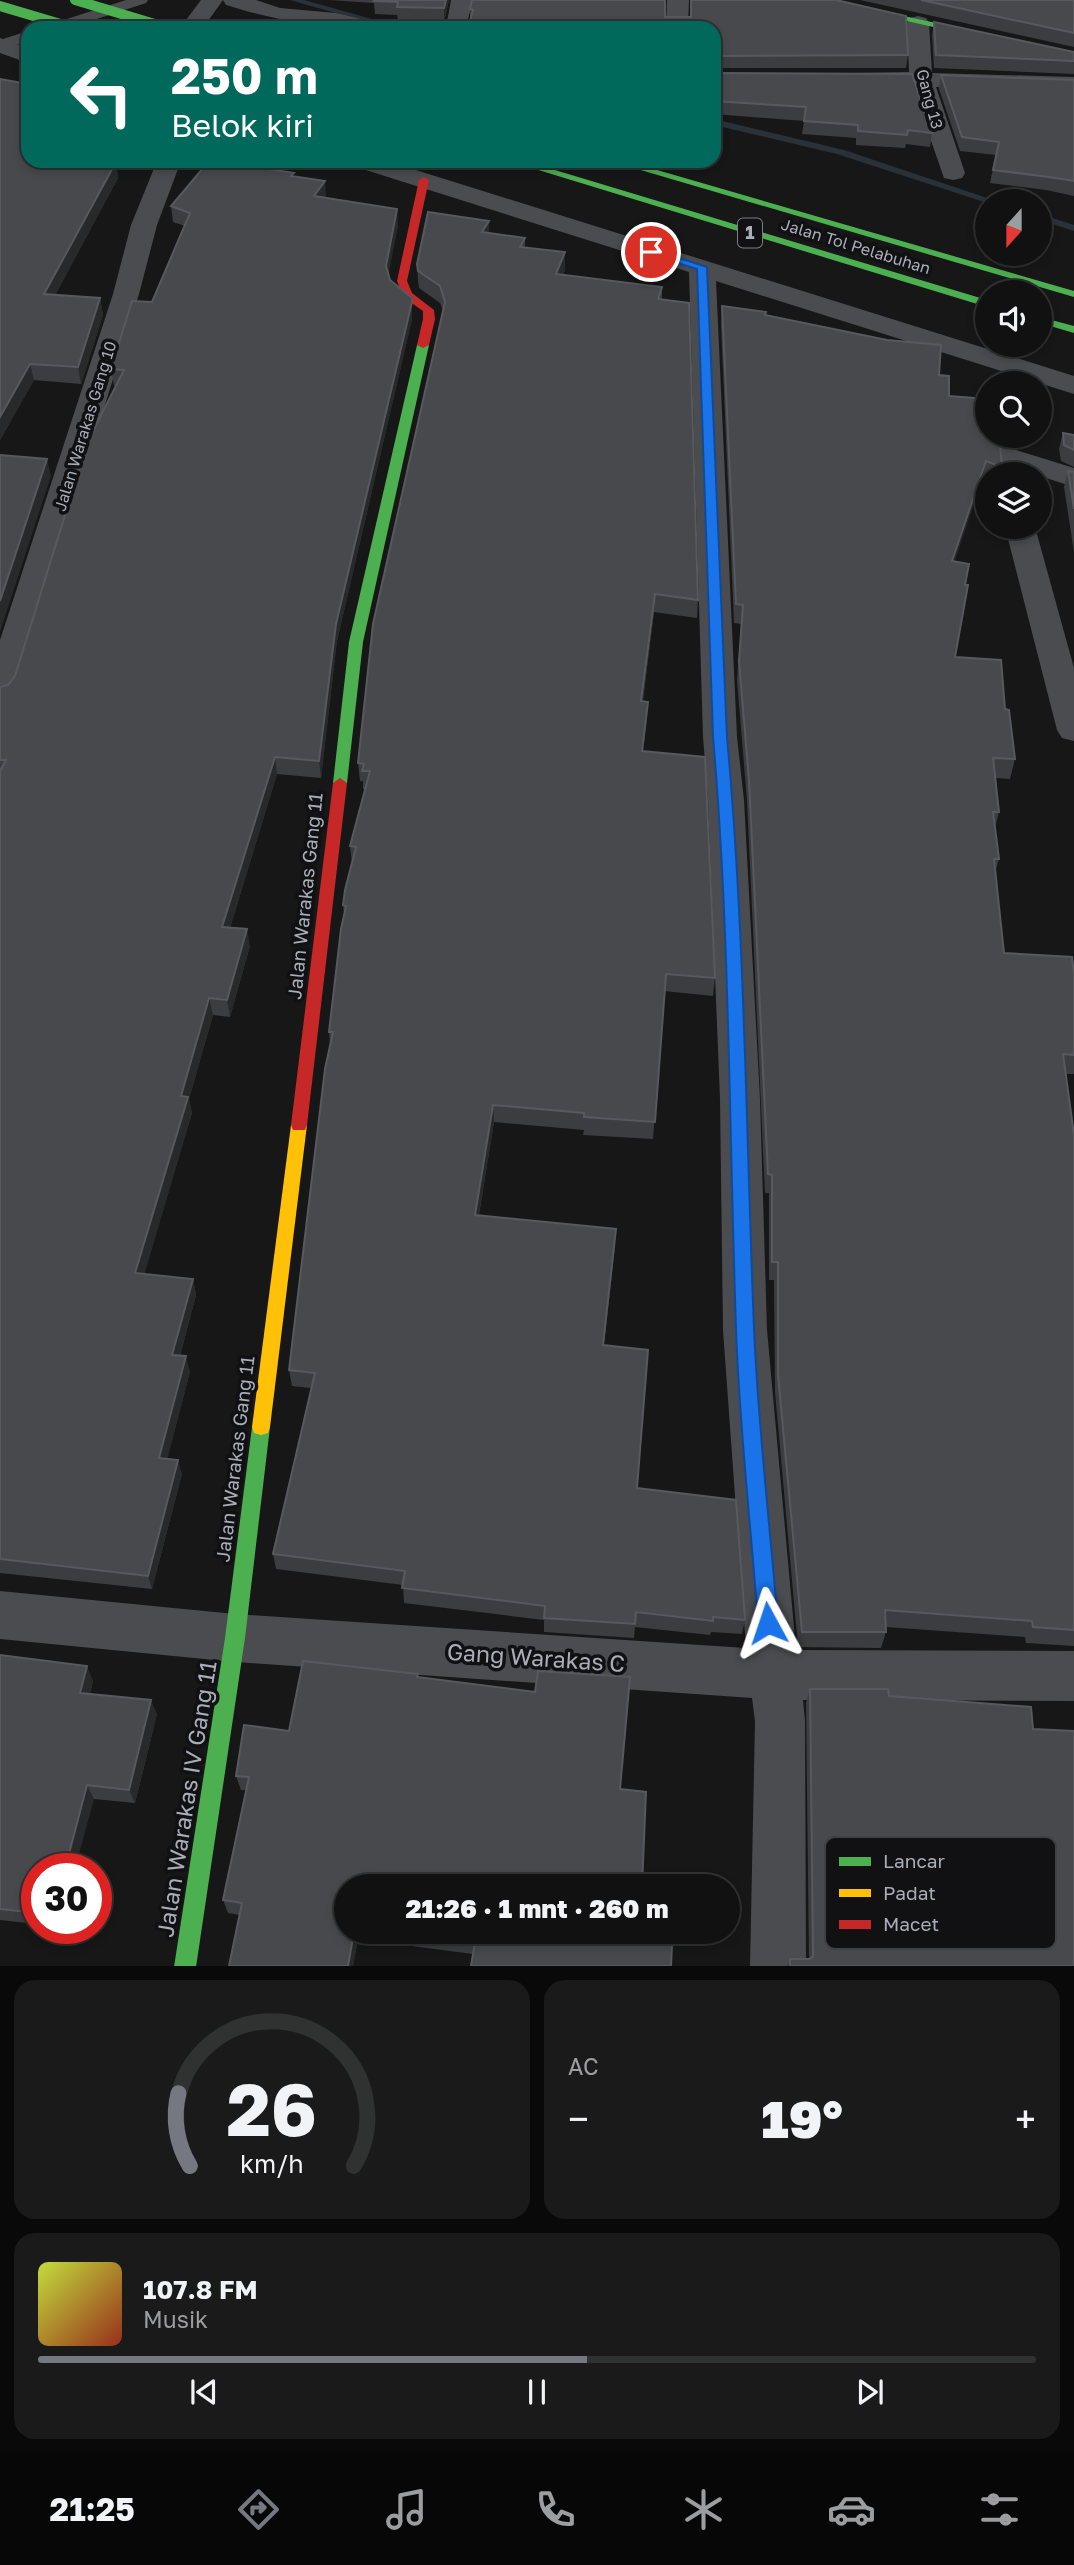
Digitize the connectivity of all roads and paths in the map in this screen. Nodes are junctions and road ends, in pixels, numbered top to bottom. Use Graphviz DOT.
graph roads {
  1 [pos="75,0"];
  2 [pos="141,0"];
  3 [pos="212,0"];
  4 [pos="234,0"];
  5 [pos="678,0"];
  6 [pos="835,2"];
  7 [pos="0,6"];
  8 [pos="278,14"];
  9 [pos="50,21"];
  10 [pos="75,21"];
  11 [pos="145,21"];
  12 [pos="197,21"];
  13 [pos="256,21"];
  14 [pos="340,21"];
  15 [pos="677,21"];
  16 [pos="918,23"];
  17 [pos="21,38"];
  18 [pos="0,45"];
  19 [pos="21,52"];
  20 [pos="1074,56"];
  21 [pos="838,78"];
  22 [pos="922,78"];
  23 [pos="1074,84"];
  24 [pos="166,168"];
  25 [pos="377,168"];
  26 [pos="537,168"];
  27 [pos="639,168"];
  28 [pos="953,173"];
  29 [pos="424,190"];
  30 [pos="817,220"];
  31 [pos="1074,281"];
  32 [pos="703,287"];
  33 [pos="1074,294"];
  34 [pos="975,300"];
  35 [pos="1052,324"];
  36 [pos="1074,330"];
  37 [pos="994,371"];
  38 [pos="1052,381"];
  39 [pos="1074,385"];
  40 [pos="1001,455"];
  41 [pos="1074,478"];
  42 [pos="1023,539"];
  43 [pos="0,692"];
  44 [pos="1074,730"];
  45 [pos="0,1615"];
  46 [pos="235,1638"];
  47 [pos="776,1675"];
  48 [pos="1074,1676"];
  49 [pos="185,1966"];
  50 [pos="778,1966"];
  1 -- 11 [label="main road, bridge"];
  2 -- 10 [label="lane"];
  3 -- 12 [label="street"];
  4 -- 8 [label="street"];
  5 -- 15 [label="street"];
  6 -- 16 [label="main road"];
  7 -- 9 [label="main road, bridge"];
  8 -- 13 [label="street"];
  8 -- 14 [label="street"];
  16 -- 20 [label="main road"];
  16 -- 22 [label="street, Gang 13"];
  17 -- 18 [label="lane"];
  18 -- 19 [label="street"];
  21 -- 22 [label="street"];
  22 -- 23 [label="street"];
  22 -- 28 [label="street, Gang 13"];
  24 -- 43 [label="street, Jalan Warakas Gang 10"];
  25 -- 29 [label="street"];
  26 -- 34 [label="main road, Jalan Tol Pelabuhan / 1"];
  27 -- 30 [label="main road, Jalan Tol Pelabuhan / 1"];
  29 -- 32 [label="street"];
  29 -- 46 [label="main road, Jalan Warakas Gang 11"];
  30 -- 31 [label="main road"];
  30 -- 33 [label="main road, Jalan Tol Pelabuhan / 1"];
  32 -- 37 [label="street"];
  32 -- 47 [label="street"];
  35 -- 36 [label="main road"];
  38 -- 39 [label="street"];
  40 -- 41 [label="street"];
  42 -- 44 [label="street"];
  45 -- 46 [label="street, Gang Warakas C"];
  46 -- 47 [label="street, Gang Warakas C"];
  46 -- 49 [label="main road, Jalan Warakas IV Gang 11"];
  47 -- 48 [label="street, Gang Warakas C"];
  47 -- 50 [label="street"];
}
